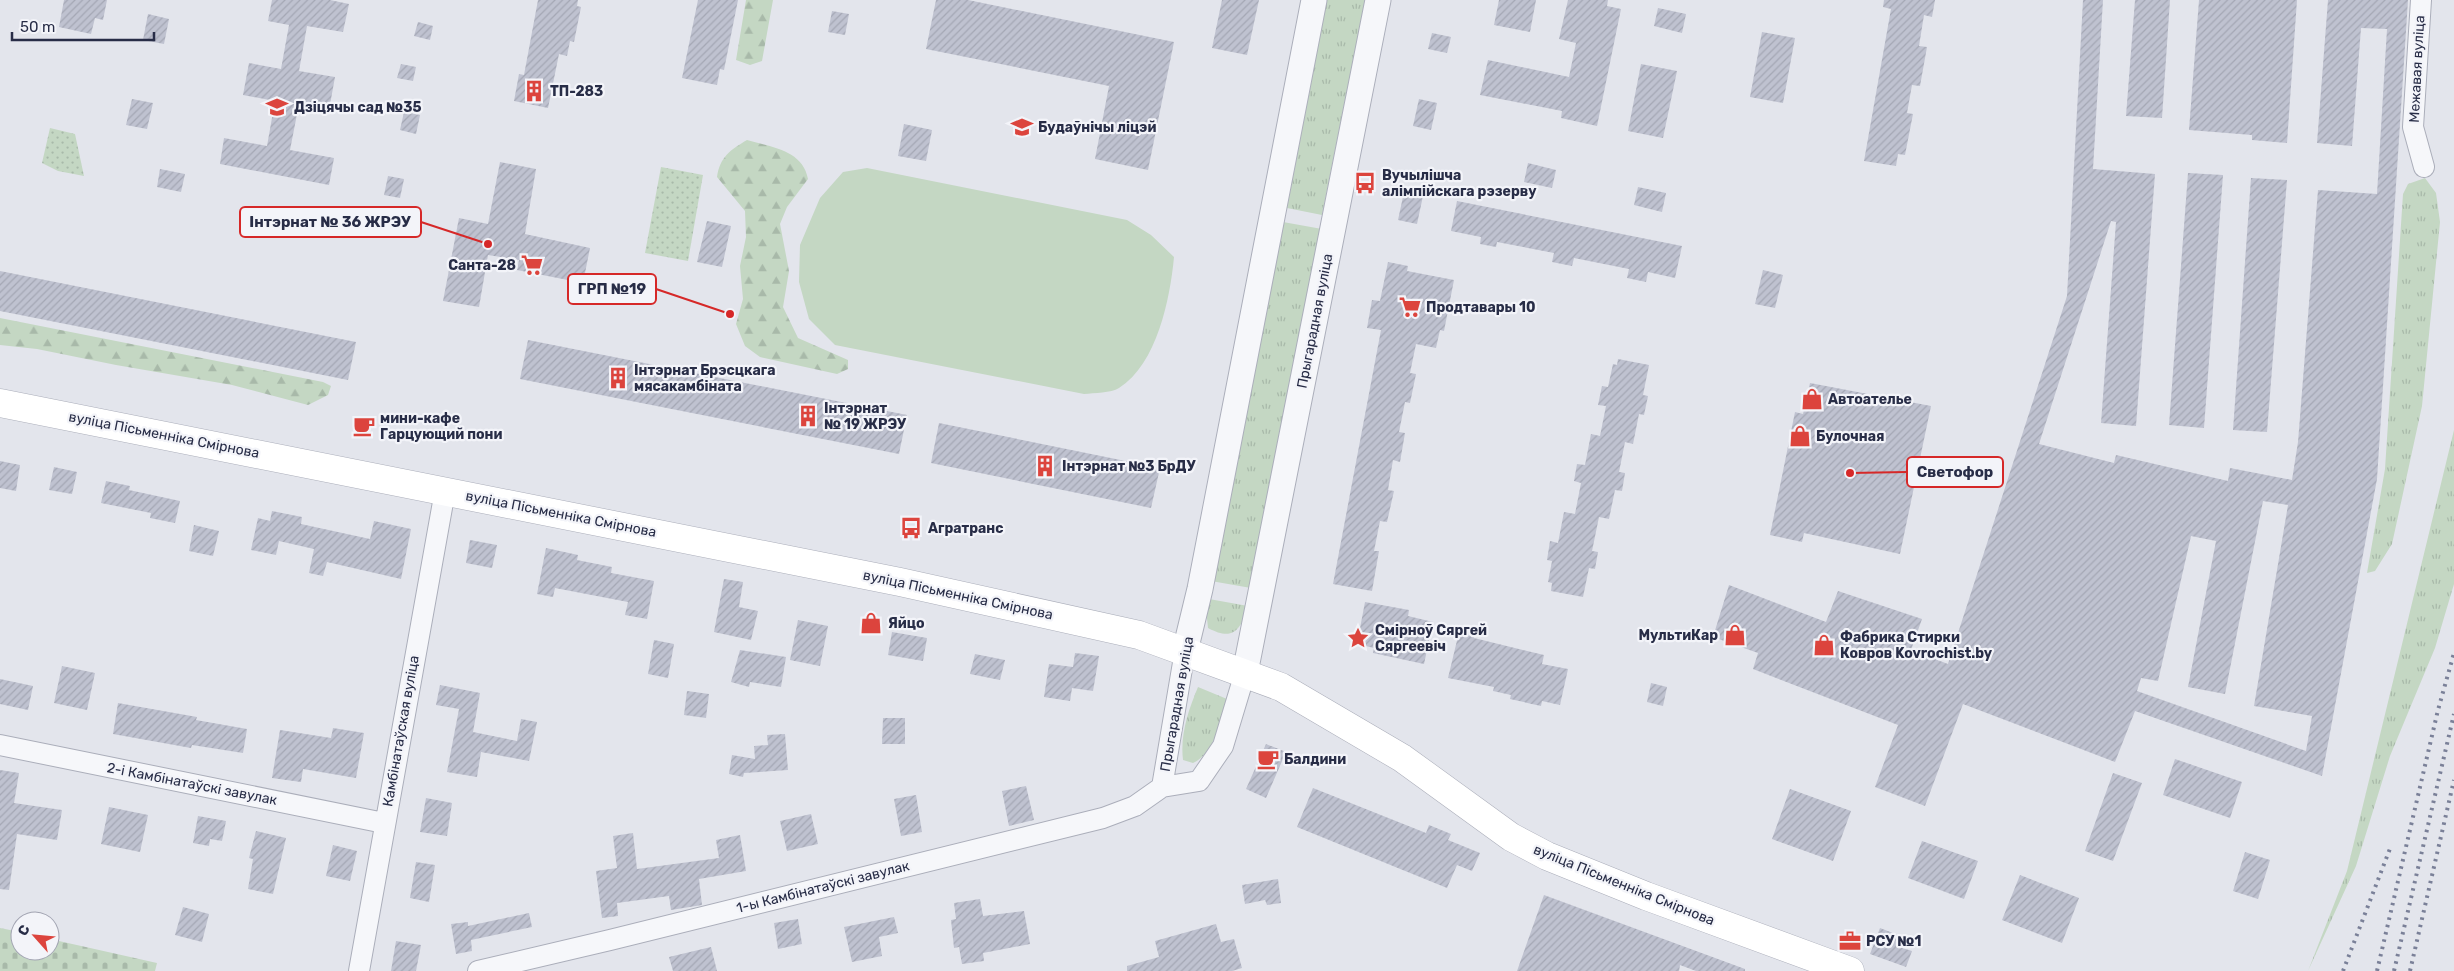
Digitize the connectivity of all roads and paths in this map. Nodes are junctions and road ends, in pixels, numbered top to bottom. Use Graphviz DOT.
graph roads {
  1 [pos="1314,0"];
  2 [pos="1378,0"];
  3 [pos="2421,0"];
  4 [pos="2424,167"];
  5 [pos="0,403"];
  6 [pos="445,491"];
  7 [pos="1185,650"];
  8 [pos="1245,673"];
  9 [pos="0,745"];
  10 [pos="1162,787"];
  11 [pos="384,823"];
  12 [pos="359,971"];
  13 [pos="478,971"];
  14 [pos="1850,971"];
  1 -- 7 [label="street, Прыгарадная вуліца"];
  2 -- 8 [label="street, Прыгарадная вуліца"];
  3 -- 4 [label="street, Межавая вуліца"];
  5 -- 6 [label="main road, вуліца Пісьменніка Смірнова"];
  6 -- 7 [label="main road, вуліца Пісьменніка Смірнова"];
  6 -- 11 [label="street, Камбінатаўская вуліца"];
  7 -- 8 [label="main road, вуліца Пісьменніка Смірнова"];
  7 -- 10 [label="street, Прыгарадная вуліца"];
  8 -- 10 [label="street, Прыгарадная вуліца"];
  8 -- 14 [label="main road, вуліца Пісьменніка Смірнова"];
  9 -- 11 [label="street, 2-і Камбінатаўскі завулак"];
  10 -- 13 [label="street, 1-ы Камбінатаўскі завулак"];
  11 -- 12 [label="street, Камбінатаўская вуліца"];
}
